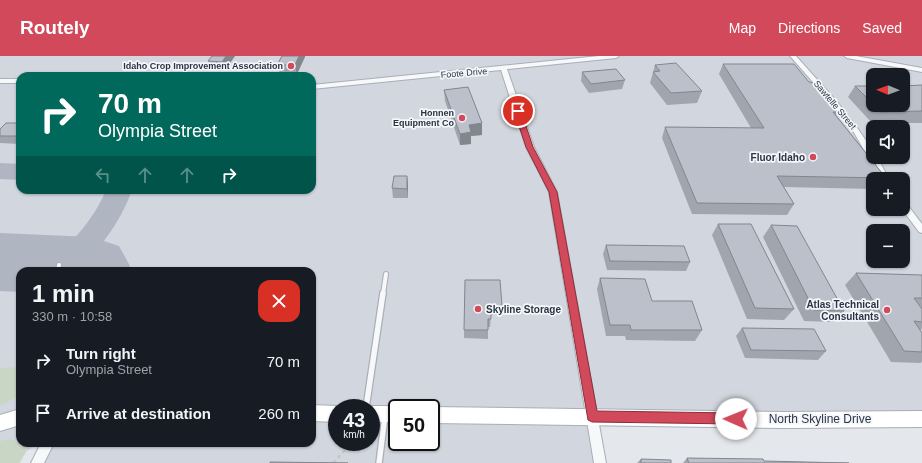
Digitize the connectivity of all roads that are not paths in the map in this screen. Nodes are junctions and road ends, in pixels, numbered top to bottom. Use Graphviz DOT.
graph roads {
  1 [pos="616,56"];
  2 [pos="793,56"];
  3 [pos="847,56"];
  4 [pos="504,69"];
  5 [pos="922,70"];
  6 [pos="0,80"];
  7 [pos="16,81"];
  8 [pos="316,87"];
  9 [pos="866,146"];
  10 [pos="910,214"];
  11 [pos="922,230"];
  12 [pos="386,274"];
  13 [pos="367,399"];
  14 [pos="316,413"];
  15 [pos="328,414"];
  16 [pos="384,414"];
  17 [pos="440,415"];
  18 [pos="592,416"];
  19 [pos="16,418"];
  20 [pos="922,419"];
  21 [pos="0,423"];
  22 [pos="46,447"];
  23 [pos="37,463"];
  24 [pos="379,463"];
  25 [pos="600,463"];
  1 -- 4 [label="street, Foote Drive"];
  2 -- 9 [label="street, Sawtelle Street"];
  3 -- 5 [label="street"];
  4 -- 8 [label="street, Foote Drive"];
  4 -- 18 [label="street"];
  6 -- 7 [label="street"];
  10 -- 11 [label="street"];
  12 -- 13 [label="lane"];
  14 -- 15 [label="main road"];
  16 -- 24 [label="lane"];
  17 -- 18 [label="main road, North Skyline Drive"];
  18 -- 20 [label="main road, North Skyline Drive"];
  18 -- 25 [label="street"];
  19 -- 21 [label="main road"];
  22 -- 23 [label="street"];
}
